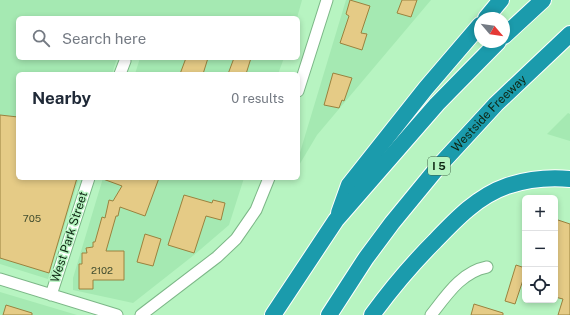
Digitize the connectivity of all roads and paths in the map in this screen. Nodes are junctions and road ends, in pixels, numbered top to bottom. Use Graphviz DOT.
graph roads {
  1 [pos="327,0"];
  2 [pos="501,0"];
  3 [pos="542,0"];
  4 [pos="491,12"];
  5 [pos="510,30"];
  6 [pos="474,32"];
  7 [pos="570,34"];
  8 [pos="492,48"];
  9 [pos="124,61"];
  10 [pos="121,72"];
  11 [pos="300,85"];
  12 [pos="570,179"];
  13 [pos="87,180"];
  14 [pos="268,180"];
  15 [pos="336,220"];
  16 [pos="487,267"];
  17 [pos="0,279"];
  18 [pos="51,295"];
  19 [pos="117,315"];
  20 [pos="141,315"];
  21 [pos="272,315"];
  22 [pos="329,315"];
  23 [pos="372,315"];
  24 [pos="431,315"];
  1 -- 11 [label="street"];
  2 -- 4 [label="highway"];
  3 -- 5 [label="highway"];
  6 -- 15 [label="highway"];
  7 -- 22 [label="highway, Westside Freeway / I 5"];
  8 -- 15 [label="highway"];
  9 -- 10 [label="street"];
  12 -- 23 [label="highway"];
  13 -- 18 [label="street, West Park Street"];
  14 -- 20 [label="street"];
  15 -- 21 [label="highway"];
  16 -- 24 [label="street"];
  17 -- 18 [label="street"];
  18 -- 19 [label="street"];
}
